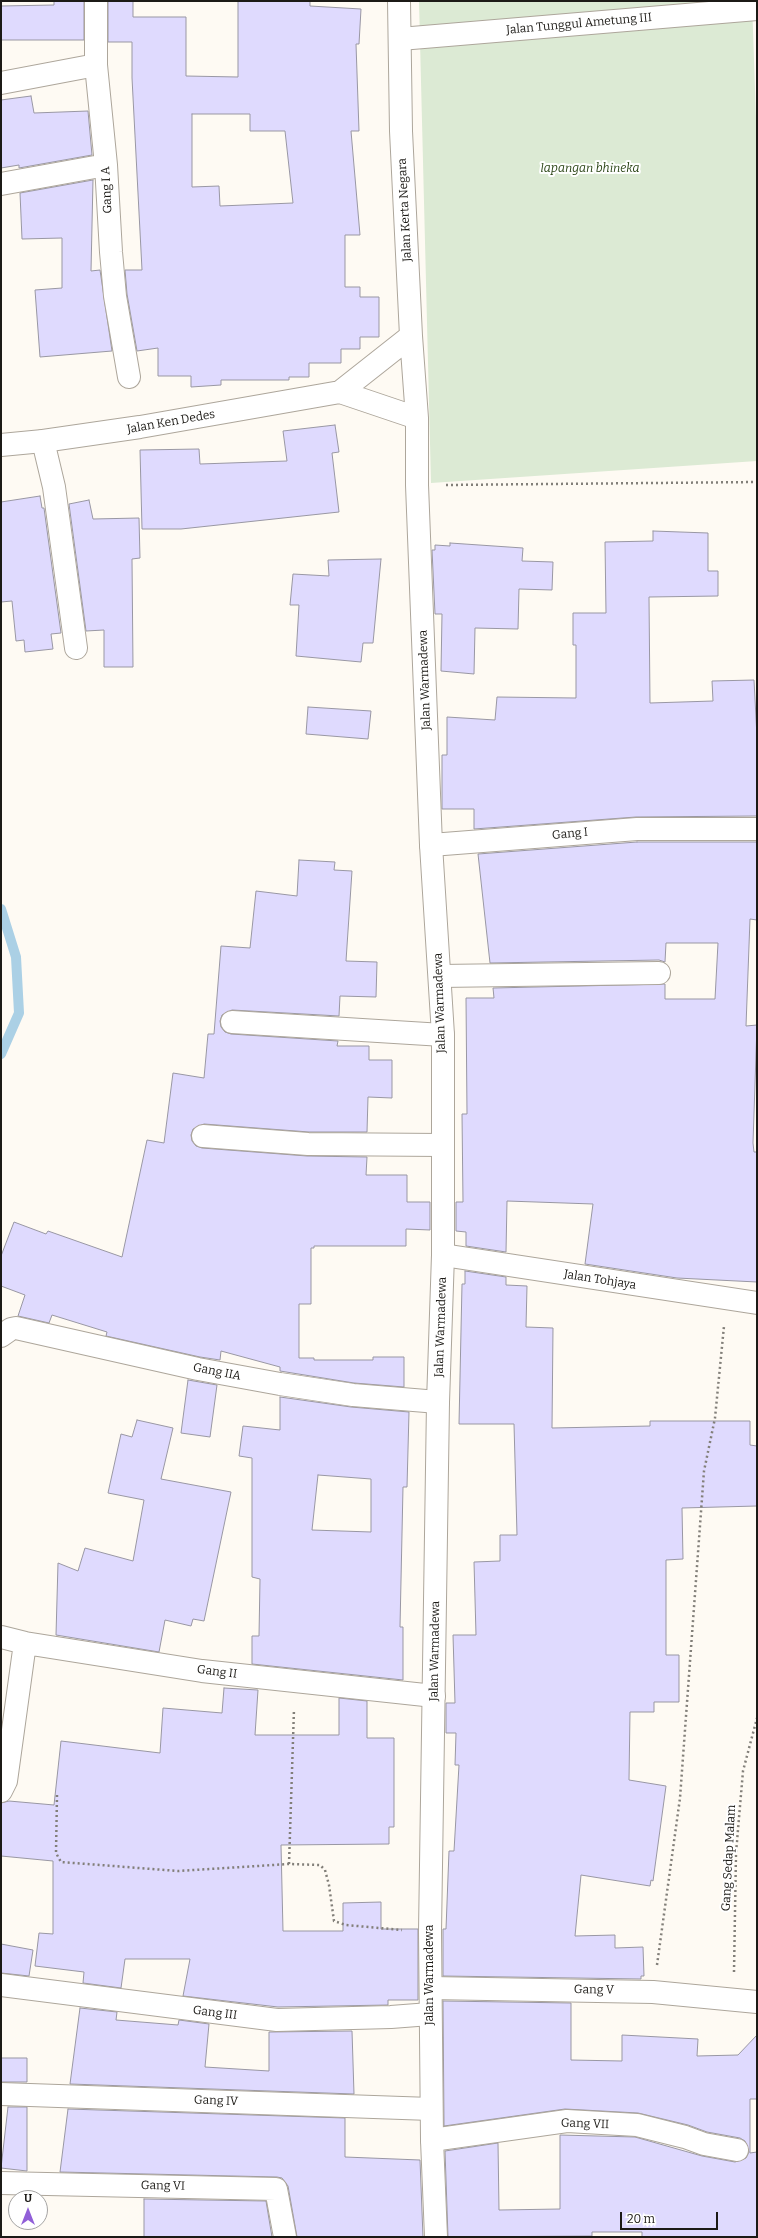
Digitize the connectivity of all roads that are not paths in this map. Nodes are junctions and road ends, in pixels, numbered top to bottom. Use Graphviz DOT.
graph roads {
  1 [pos="96,1"];
  2 [pos="399,1"];
  3 [pos="757,9"];
  4 [pos="400,39"];
  5 [pos="96,65"];
  6 [pos="1,83"];
  7 [pos="106,165"];
  8 [pos="1,184"];
  9 [pos="411,336"];
  10 [pos="130,377"];
  11 [pos="340,392"];
  12 [pos="417,418"];
  13 [pos="43,441"];
  14 [pos="1,444"];
  15 [pos="76,648"];
  16 [pos="757,829"];
  17 [pos="431,845"];
  18 [pos="659,973"];
  19 [pos="440,976"];
  20 [pos="232,1022"];
  21 [pos="443,1035"];
  22 [pos="203,1136"];
  23 [pos="442,1145"];
  24 [pos="443,1255"];
  25 [pos="757,1303"];
  26 [pos="1,1336"];
  27 [pos="438,1402"];
  28 [pos="1,1637"];
  29 [pos="26,1643"];
  30 [pos="434,1696"];
  31 [pos="1,1792"];
  32 [pos="1,1986"];
  33 [pos="431,1988"];
  34 [pos="757,2002"];
  35 [pos="430,2014"];
  36 [pos="1,2094"];
  37 [pos="431,2110"];
  38 [pos="432,2140"];
  39 [pos="737,2150"];
  40 [pos="1,2183"];
  41 [pos="285,2237"];
  42 [pos="436,2237"];
  1 -- 5 [label="street, Gang I A"];
  2 -- 4 [label="street, Jalan Kerta Negara"];
  3 -- 4 [label="street, Jalan Tunggul Ametung III"];
  4 -- 9 [label="street, Jalan Kerta Negara"];
  5 -- 6 [label="street"];
  5 -- 7 [label="street, Gang I A"];
  7 -- 8 [label="street"];
  7 -- 10 [label="street, Gang I A"];
  9 -- 11 [label="street, Jalan Ken Dedes"];
  9 -- 12 [label="street, Jalan Kerta Negara"];
  11 -- 12 [label="street, Jalan Ken Dedes"];
  11 -- 13 [label="street, Jalan Ken Dedes"];
  12 -- 17 [label="street, Jalan Warmadewa"];
  13 -- 14 [label="street, Jalan Ken Dedes"];
  13 -- 15 [label="street"];
  16 -- 17 [label="street, Gang I"];
  17 -- 19 [label="street, Jalan Warmadewa"];
  18 -- 19 [label="street"];
  19 -- 21 [label="street, Jalan Warmadewa"];
  20 -- 21 [label="street"];
  21 -- 23 [label="street, Jalan Warmadewa"];
  22 -- 23 [label="street"];
  23 -- 24 [label="street, Jalan Warmadewa"];
  24 -- 25 [label="street, Jalan Tohjaya"];
  24 -- 27 [label="street, Jalan Warmadewa"];
  26 -- 27 [label="street, Gang IIA"];
  27 -- 30 [label="street, Jalan Warmadewa"];
  28 -- 29 [label="street, Gang II"];
  29 -- 30 [label="street, Gang II"];
  29 -- 31 [label="street"];
  30 -- 33 [label="street, Jalan Warmadewa"];
  32 -- 35 [label="street, Gang III"];
  33 -- 34 [label="street, Gang V"];
  33 -- 35 [label="street, Jalan Warmadewa"];
  35 -- 37 [label="street, Jalan Warmadewa"];
  36 -- 37 [label="street, Gang IV"];
  37 -- 38 [label="street, Jalan Warmadewa"];
  38 -- 39 [label="street, Gang VII"];
  38 -- 42 [label="street, Jalan Warmadewa"];
  40 -- 41 [label="street, Gang VI"];
}
